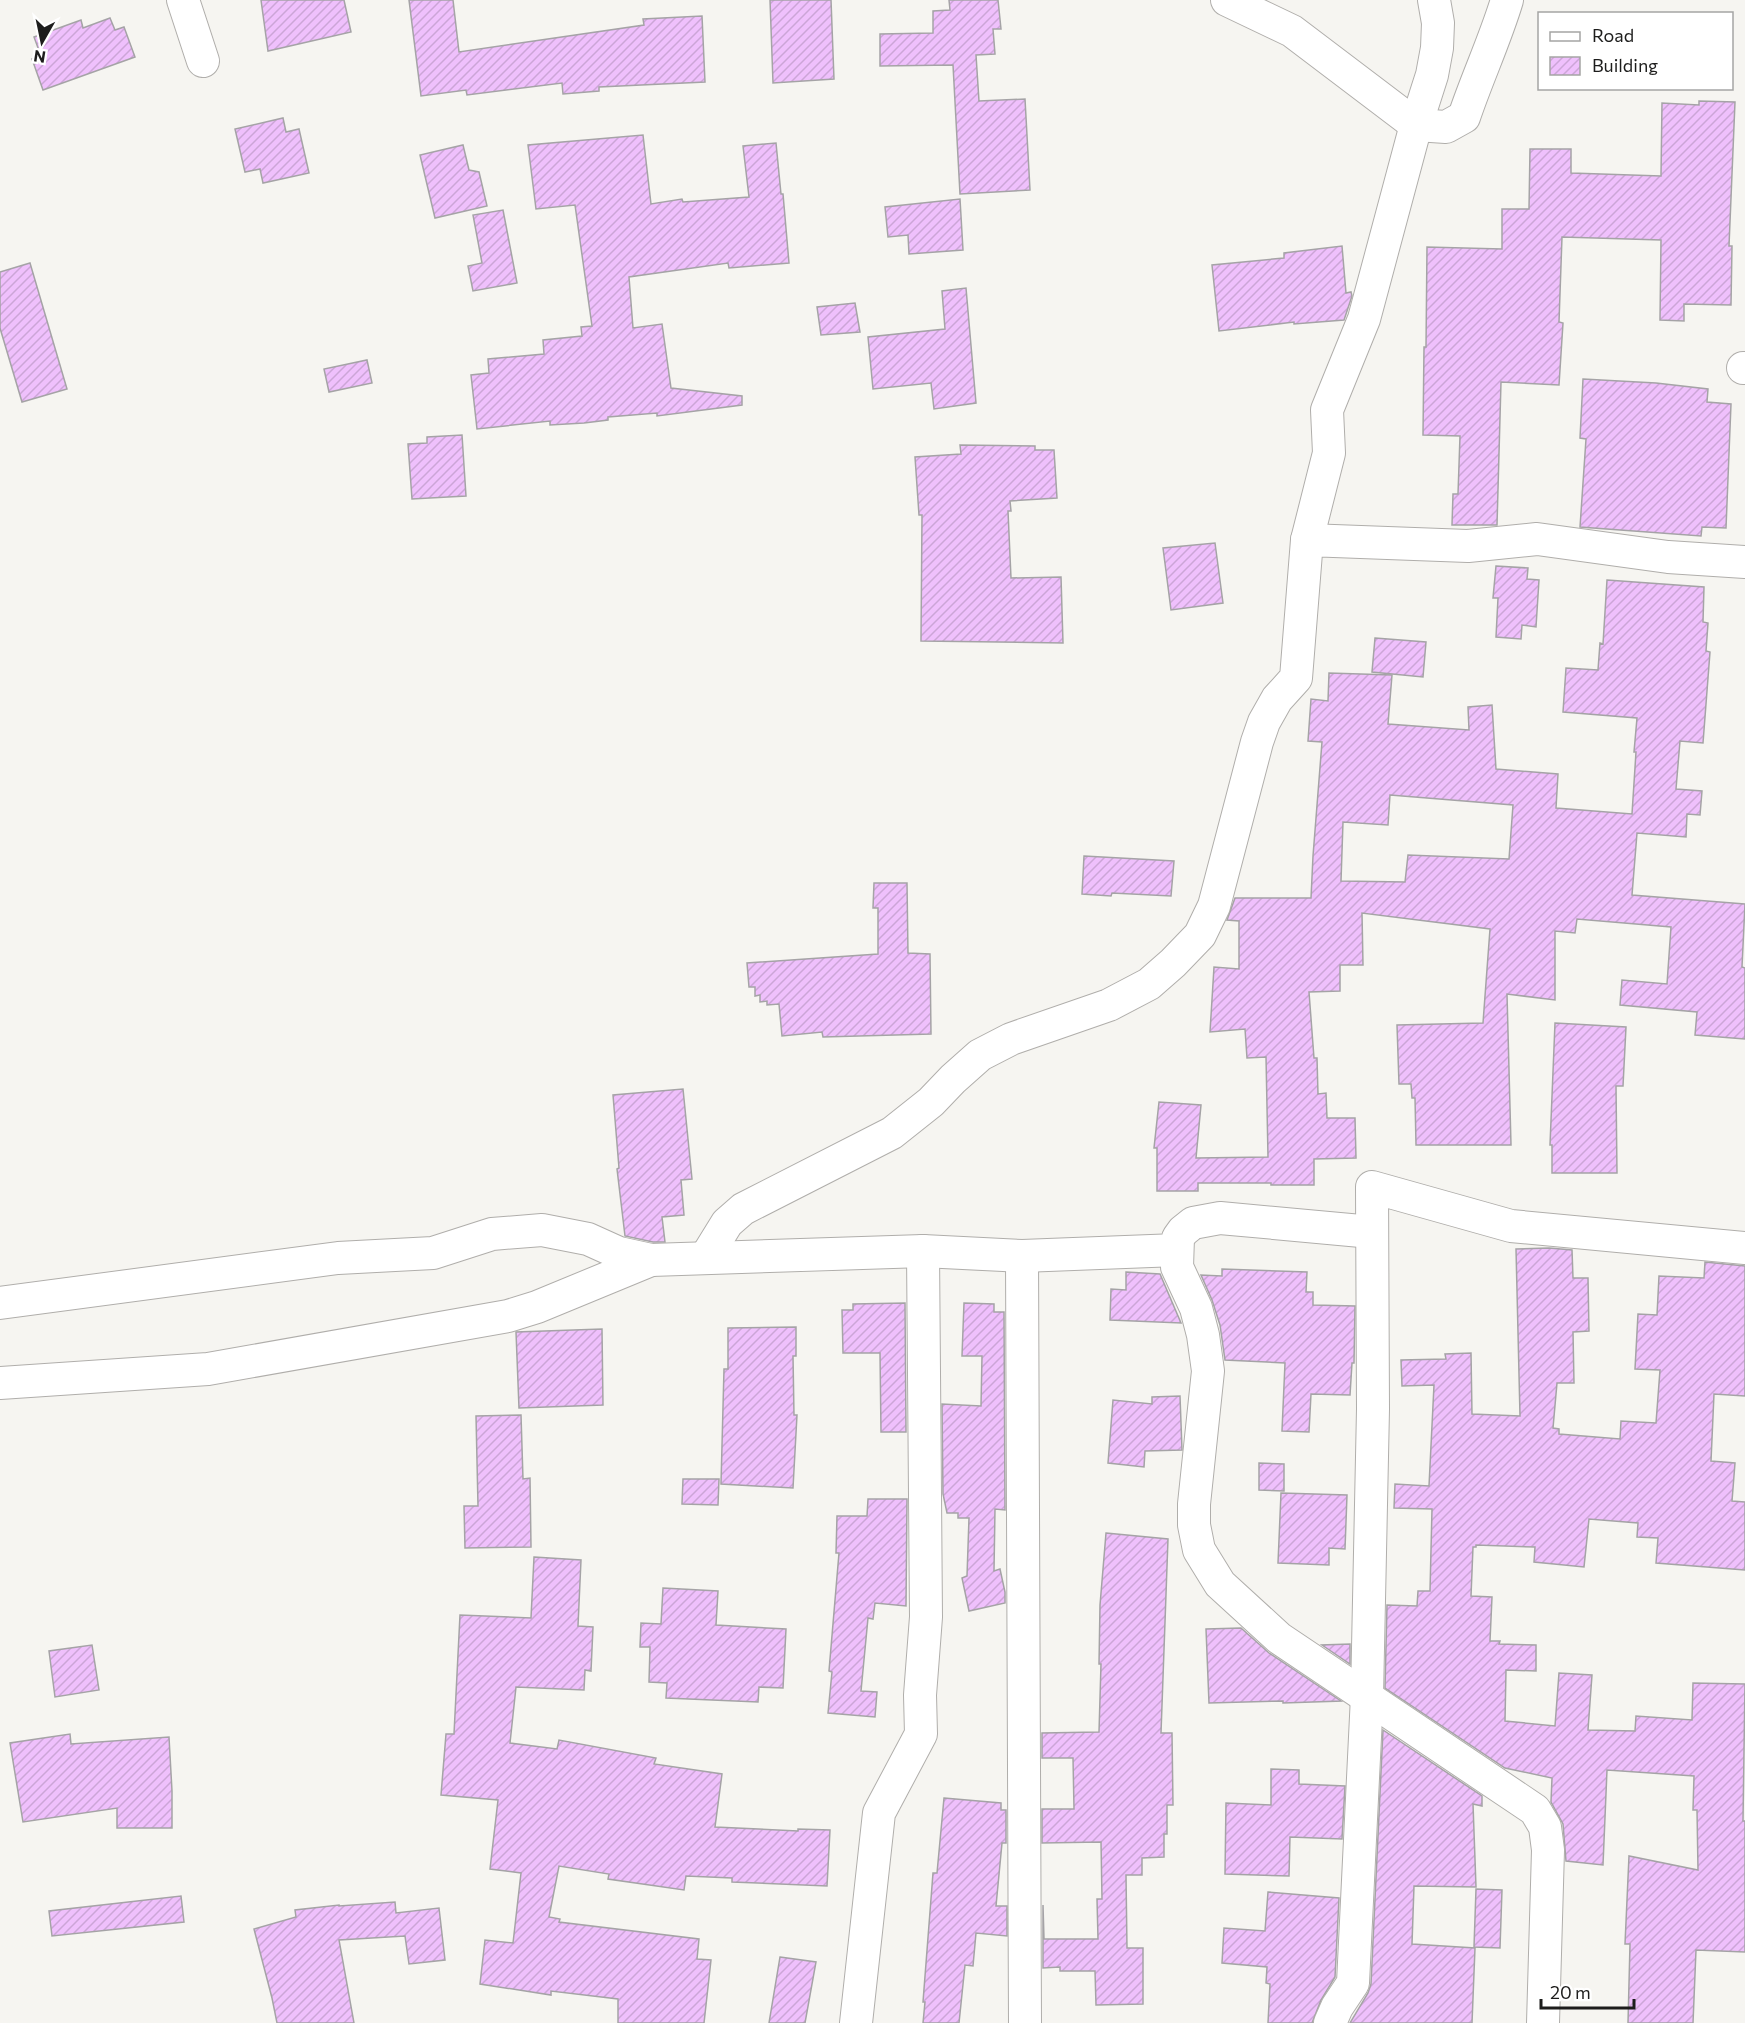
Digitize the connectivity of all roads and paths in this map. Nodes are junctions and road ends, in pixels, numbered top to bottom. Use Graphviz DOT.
graph roads {
  1 [pos="183,0"];
  2 [pos="1227,0"];
  3 [pos="1434,0"];
  4 [pos="1507,0"];
  5 [pos="203,61"];
  6 [pos="1416,125"];
  7 [pos="1307,540"];
  8 [pos="1745,562"];
  9 [pos="1372,1232"];
  10 [pos="1745,1248"];
  11 [pos="1177,1250"];
  12 [pos="923,1251"];
  13 [pos="1022,1256"];
  14 [pos="706,1257"];
  15 [pos="651,1260"];
  16 [pos="0,1303"];
  17 [pos="0,1383"];
  18 [pos="1367,1696"];
  19 [pos="856,2023"];
  20 [pos="1024,2023"];
  21 [pos="1330,2023"];
  22 [pos="1543,2023"];
  1 -- 5 [label="street"];
  2 -- 6 [label="street"];
  3 -- 6 [label="street"];
  4 -- 6 [label="street"];
  6 -- 7 [label="street"];
  7 -- 8 [label="street"];
  7 -- 14 [label="street"];
  9 -- 10 [label="street"];
  9 -- 11 [label="street"];
  9 -- 18 [label="street"];
  11 -- 13 [label="street"];
  11 -- 18 [label="street"];
  12 -- 13 [label="street"];
  12 -- 14 [label="street"];
  12 -- 19 [label="street"];
  13 -- 20 [label="street"];
  14 -- 15 [label="street"];
  15 -- 16 [label="street"];
  15 -- 17 [label="street"];
  18 -- 21 [label="street"];
  18 -- 22 [label="street"];
}
